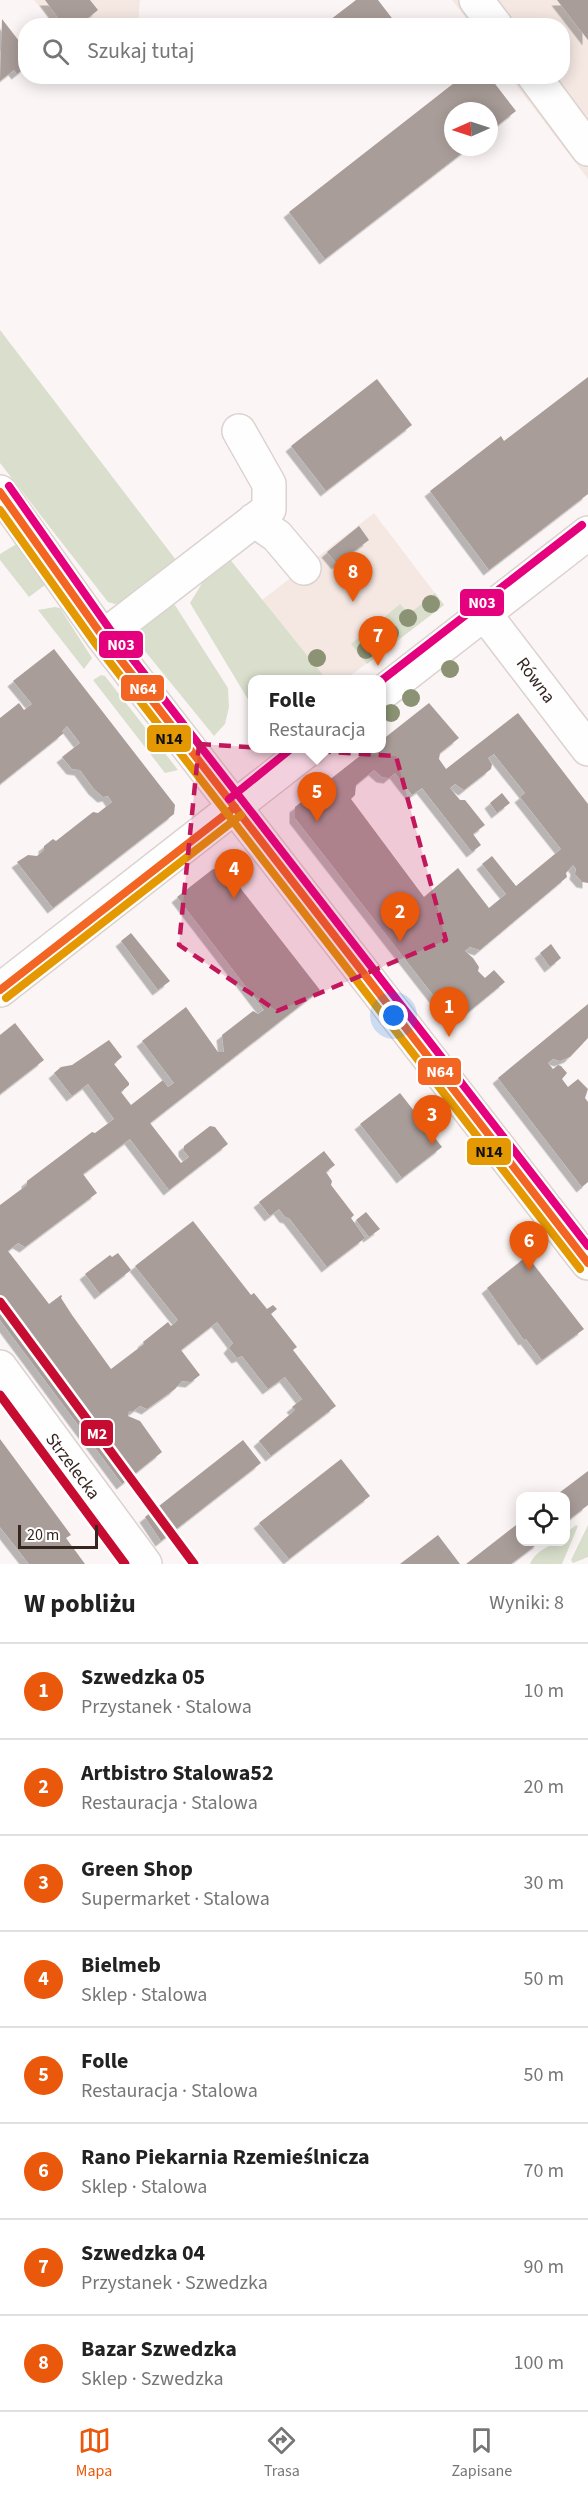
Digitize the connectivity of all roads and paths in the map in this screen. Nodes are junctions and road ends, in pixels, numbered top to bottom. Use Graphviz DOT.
graph roads {
  1 [pos="476,0"];
  2 [pos="490,18"];
  3 [pos="540,84"];
  4 [pos="588,149"];
  5 [pos="239,431"];
  6 [pos="0,492"];
  7 [pos="254,520"];
  8 [pos="588,533"];
  9 [pos="304,568"];
  10 [pos="484,613"];
  11 [pos="103,637"];
  12 [pos="386,689"];
  13 [pos="588,749"];
  14 [pos="304,753"];
  15 [pos="235,807"];
  16 [pos="0,990"];
  17 [pos="588,1263"];
  18 [pos="0,1367"];
  19 [pos="146,1564"];
  1 -- 2 [label="street"];
  3 -- 4 [label="street"];
  5 -- 7 [label="street"];
  6 -- 11 [label="street"];
  7 -- 9 [label="street"];
  7 -- 11 [label="street"];
  8 -- 10 [label="street"];
  10 -- 12 [label="street"];
  10 -- 13 [label="street, Równa"];
  11 -- 15 [label="street"];
  14 -- 15 [label="street"];
  15 -- 16 [label="street"];
  15 -- 17 [label="street"];
  18 -- 19 [label="street, Strzelecka"];
}
